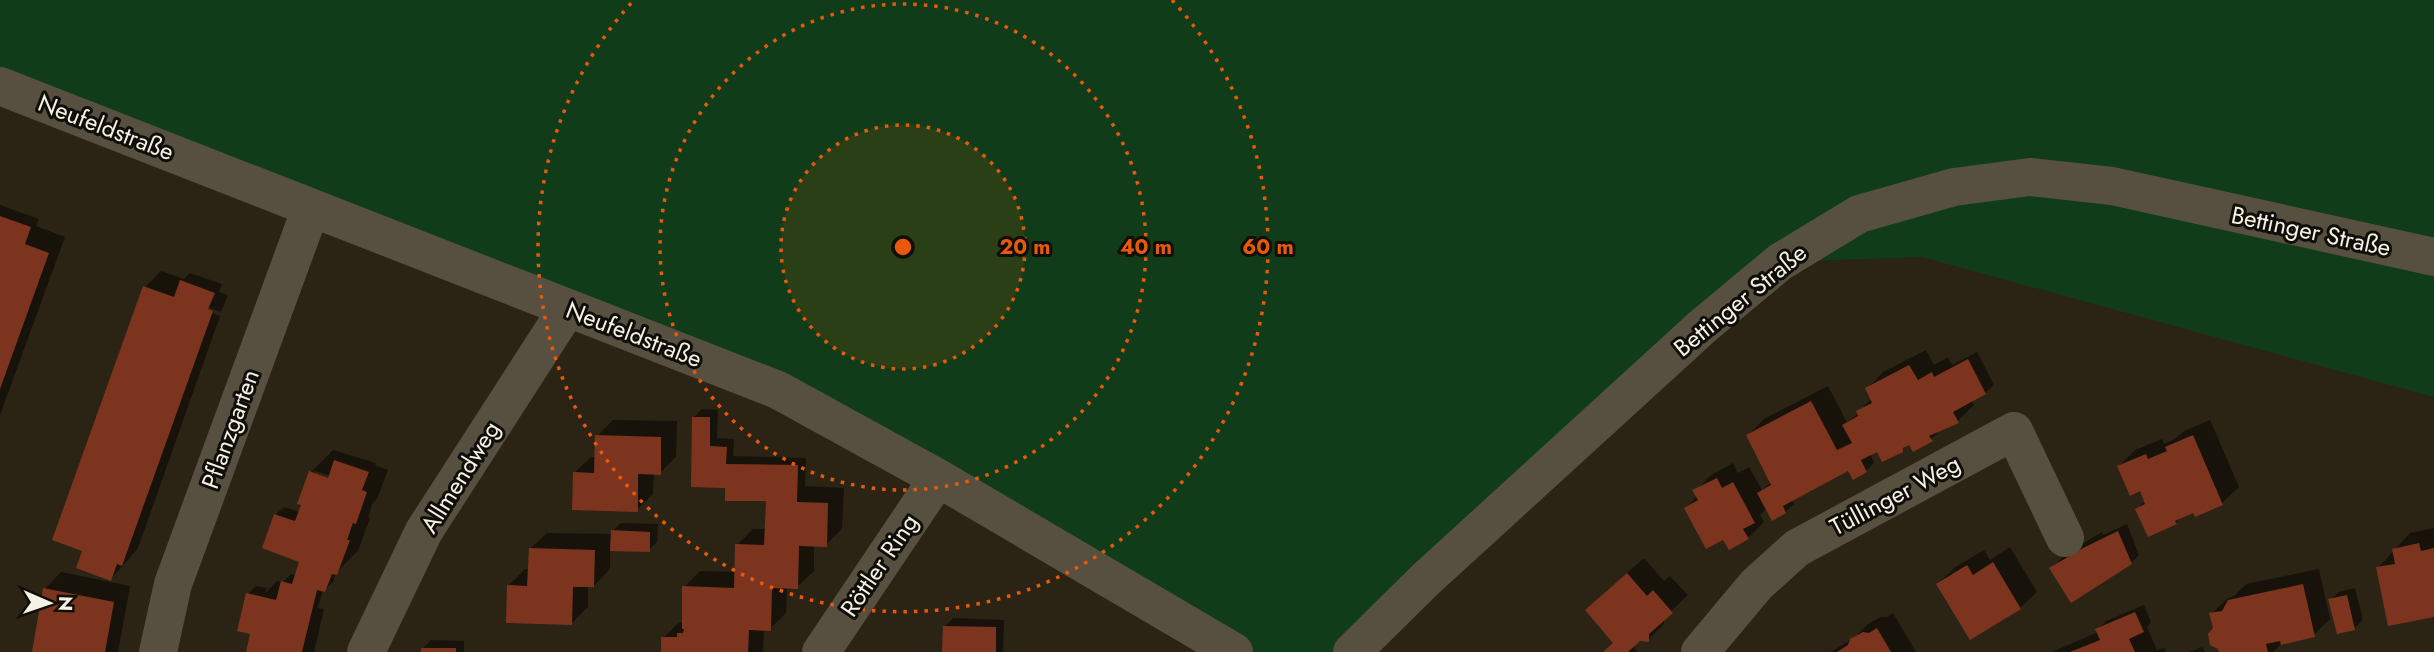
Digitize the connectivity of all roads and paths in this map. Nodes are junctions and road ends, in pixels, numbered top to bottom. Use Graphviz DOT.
graph roads {
  1 [pos="0,86"];
  2 [pos="311,208"];
  3 [pos="2434,257"];
  4 [pos="568,309"];
  5 [pos="938,478"];
  6 [pos="2064,538"];
  7 [pos="158,652"];
  8 [pos="366,652"];
  9 [pos="821,652"];
  10 [pos="1234,652"];
  11 [pos="1352,652"];
  12 [pos="1700,652"];
  1 -- 2 [label="street, Neufeldstraße"];
  2 -- 4 [label="street, Neufeldstraße"];
  2 -- 7 [label="street, Pflanzgarten"];
  3 -- 11 [label="street, Bettinger Straße"];
  4 -- 5 [label="street, Neufeldstraße"];
  4 -- 8 [label="street, Allmendweg"];
  5 -- 9 [label="street, Röttler Ring"];
  5 -- 10 [label="street, Neufeldstraße"];
  6 -- 12 [label="street, Tüllinger Weg"];
}
